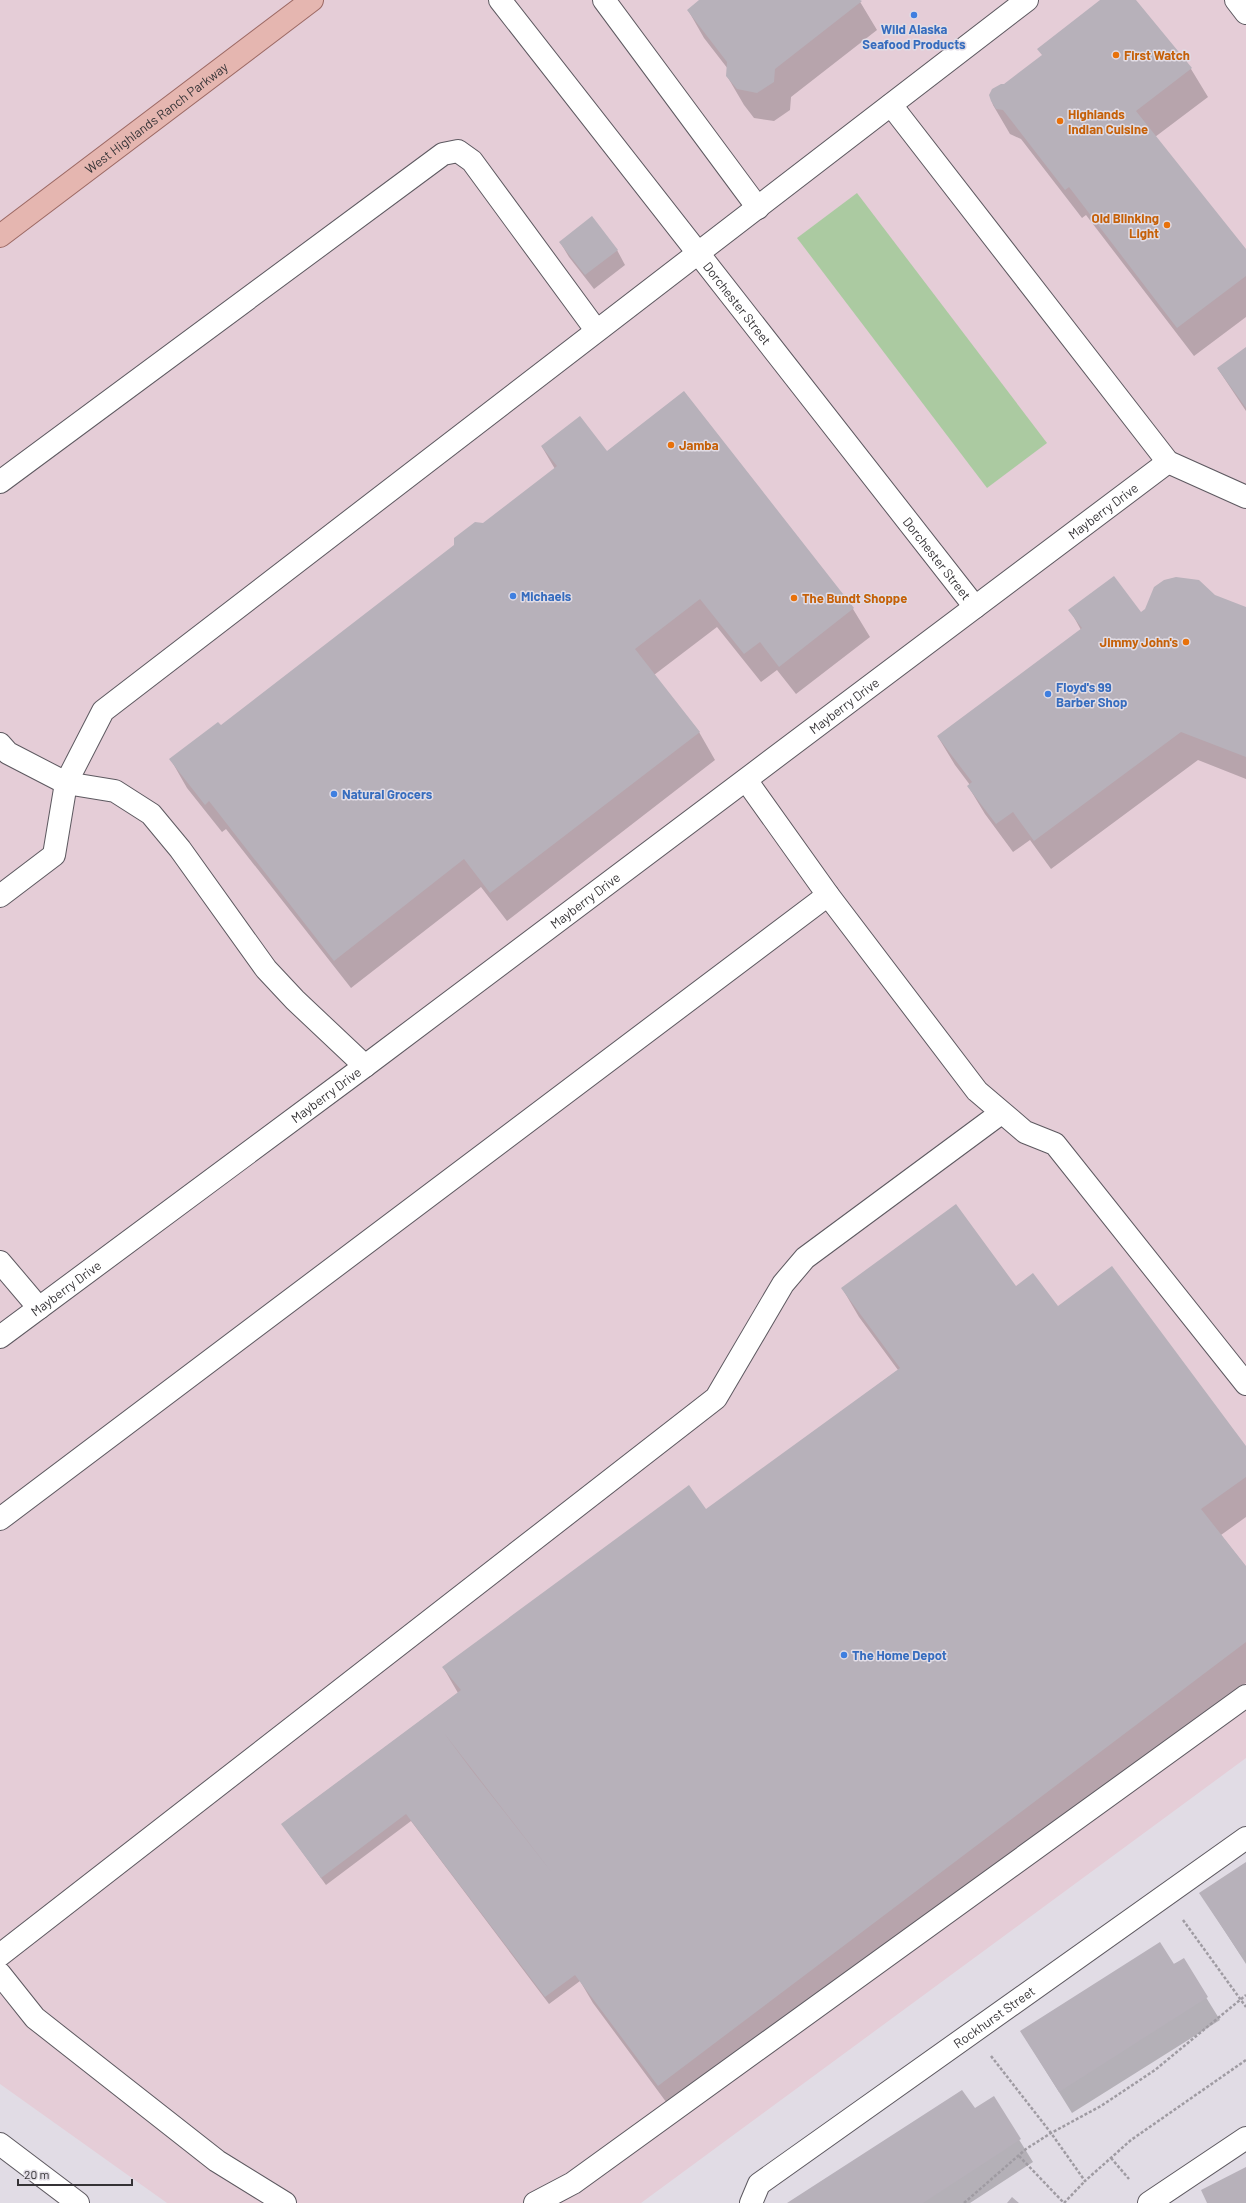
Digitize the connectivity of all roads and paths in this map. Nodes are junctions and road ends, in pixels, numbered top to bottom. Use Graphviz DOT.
graph roads {
  1 [pos="312,0"];
  2 [pos="500,0"];
  3 [pos="604,0"];
  4 [pos="1027,0"];
  5 [pos="1236,0"];
  6 [pos="1246,13"];
  7 [pos="891,105"];
  8 [pos="758,208"];
  9 [pos="0,236"];
  10 [pos="698,253"];
  11 [pos="596,330"];
  12 [pos="1168,462"];
  13 [pos="0,482"];
  14 [pos="1246,497"];
  15 [pos="975,607"];
  16 [pos="0,744"];
  17 [pos="746,780"];
  18 [pos="66,783"];
  19 [pos="828,895"];
  20 [pos="0,896"];
  21 [pos="365,1066"];
  22 [pos="1001,1113"];
  23 [pos="0,1262"];
  24 [pos="39,1308"];
  25 [pos="0,1337"];
  26 [pos="1246,1384"];
  27 [pos="0,1519"];
  28 [pos="1246,1696"];
  29 [pos="1246,1838"];
  30 [pos="1165,1896"];
  31 [pos="0,1955"];
  32 [pos="0,1974"];
  33 [pos="1246,1995"];
  34 [pos="1241,2000"];
  35 [pos="1246,2007"];
  36 [pos="1246,2060"];
  37 [pos="1008,2079"];
  38 [pos="1051,2133"];
  39 [pos="1246,2138"];
  40 [pos="0,2144"];
  41 [pos="1019,2156"];
  42 [pos="1085,2181"];
  43 [pos="78,2203"];
  44 [pos="285,2203"];
  45 [pos="535,2203"];
  46 [pos="751,2203"];
  47 [pos="964,2203"];
  48 [pos="1064,2203"];
  49 [pos="1149,2203"];
  1 -- 9 [label="main road, West Highlands Ranch Parkway"];
  2 -- 10 [label="street, Dorchester Street"];
  3 -- 8 [label="street"];
  4 -- 7 [label="street"];
  5 -- 6 [label="street"];
  7 -- 8 [label="street"];
  7 -- 12 [label="street"];
  8 -- 10 [label="street"];
  10 -- 11 [label="street"];
  10 -- 15 [label="street, Dorchester Street"];
  11 -- 13 [label="street"];
  11 -- 18 [label="street"];
  12 -- 14 [label="street"];
  12 -- 15 [label="street, Mayberry Drive"];
  15 -- 17 [label="street, Mayberry Drive"];
  16 -- 18 [label="street"];
  17 -- 19 [label="street"];
  17 -- 21 [label="street, Mayberry Drive"];
  18 -- 20 [label="street"];
  18 -- 21 [label="street"];
  19 -- 22 [label="street"];
  19 -- 27 [label="street"];
  21 -- 24 [label="street, Mayberry Drive"];
  22 -- 26 [label="street"];
  22 -- 31 [label="street"];
  23 -- 24 [label="street"];
  24 -- 25 [label="street, Mayberry Drive"];
  28 -- 45 [label="street"];
  29 -- 30 [label="street, Rockhurst Street"];
  30 -- 34 [label="path"];
  30 -- 46 [label="street, Rockhurst Street"];
  32 -- 44 [label="street"];
  33 -- 34 [label="path"];
  34 -- 35 [label="path"];
  34 -- 38 [label="path"];
  36 -- 42 [label="path"];
  37 -- 38 [label="path"];
  38 -- 41 [label="path"];
  38 -- 42 [label="path"];
  39 -- 49 [label="street"];
  40 -- 43 [label="street"];
  41 -- 47 [label="path"];
  41 -- 48 [label="path"];
  42 -- 48 [label="path"];
}
